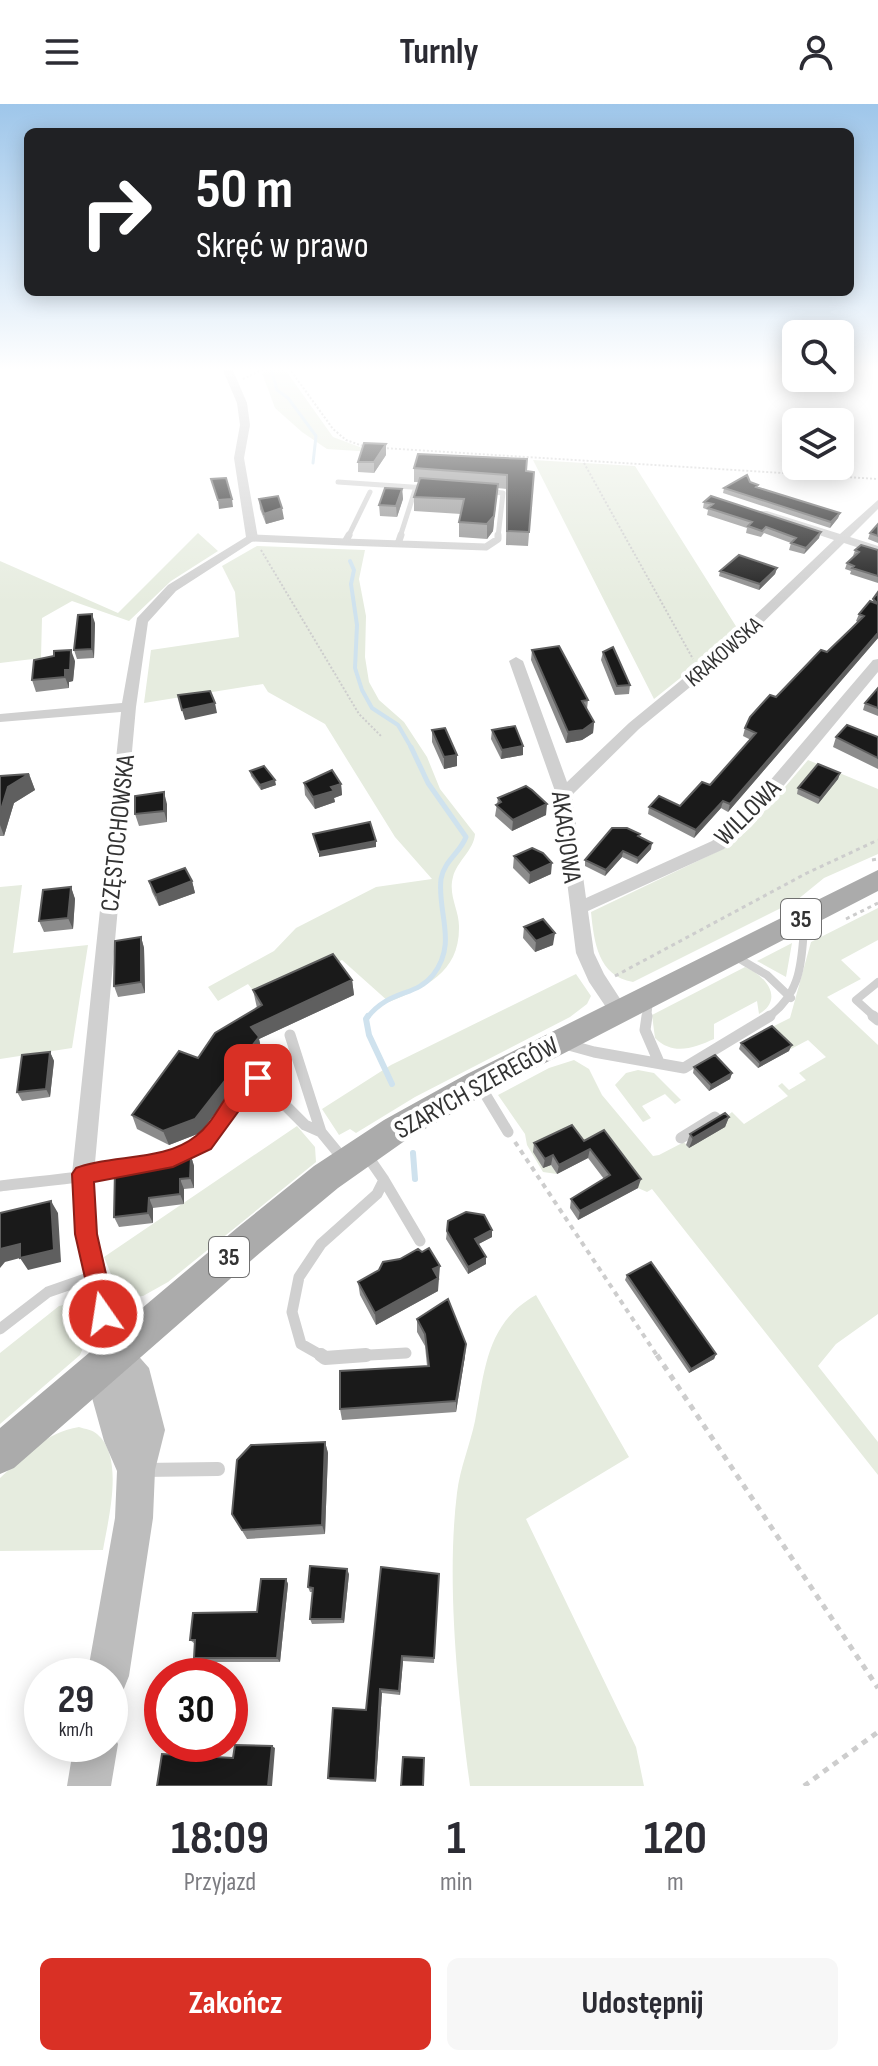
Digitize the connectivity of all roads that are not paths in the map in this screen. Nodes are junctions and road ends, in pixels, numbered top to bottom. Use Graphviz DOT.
graph roads {
  1 [pos="241,446"];
  2 [pos="338,482"];
  3 [pos="416,487"];
  4 [pos="430,488"];
  5 [pos="470,490"];
  6 [pos="370,492"];
  7 [pos="878,503"];
  8 [pos="743,507"];
  9 [pos="256,538"];
  10 [pos="844,539"];
  11 [pos="345,542"];
  12 [pos="398,544"];
  13 [pos="878,550"];
  14 [pos="516,661"];
  15 [pos="878,663"];
  16 [pos="129,707"];
  17 [pos="0,718"];
  18 [pos="564,794"];
  19 [pos="875,870"];
  20 [pos="577,909"];
  21 [pos="805,917"];
  22 [pos="730,953"];
  23 [pos="878,982"];
  24 [pos="652,994"];
  25 [pos="791,998"];
  26 [pos="619,1011"];
  27 [pos="878,1020"];
  28 [pos="290,1035"];
  29 [pos="558,1042"];
  30 [pos="658,1060"];
  31 [pos="478,1083"];
  32 [pos="715,1117"];
  33 [pos="321,1132"];
  34 [pos="508,1132"];
  35 [pos="681,1138"];
  36 [pos="355,1156"];
  37 [pos="83,1174"];
  38 [pos="384,1180"];
  39 [pos="0,1186"];
  40 [pos="420,1241"];
  41 [pos="94,1276"];
  42 [pos="0,1329"];
  43 [pos="406,1353"];
  44 [pos="115,1355"];
  45 [pos="0,1454"];
  46 [pos="218,1469"];
  47 [pos="136,1470"];
  48 [pos="111,1658"];
  49 [pos="93,1762"];
  50 [pos="89,1786"];
  1 -- 9 [label="street"];
  2 -- 3 [label="lane"];
  3 -- 4 [label="lane"];
  3 -- 12 [label="lane"];
  5 -- 12 [label="lane"];
  6 -- 11 [label="lane"];
  7 -- 10 [label="street, KRAKOWSKA"];
  8 -- 10 [label="street"];
  9 -- 11 [label="lane"];
  9 -- 16 [label="street, CZĘSTOCHOWSKA"];
  10 -- 13 [label="street"];
  10 -- 18 [label="street, KRAKOWSKA"];
  11 -- 12 [label="lane"];
  14 -- 18 [label="street, AKACJOWA"];
  15 -- 20 [label="street, WILLOWA"];
  16 -- 17 [label="street"];
  16 -- 37 [label="street, CZĘSTOCHOWSKA"];
  18 -- 20 [label="street, AKACJOWA"];
  19 -- 21 [label="main road, SZARYCH SZEREGÓW / 35"];
  20 -- 26 [label="street, AKACJOWA"];
  21 -- 22 [label="main road, SZARYCH SZEREGÓW / 35"];
  21 -- 25 [label="lane"];
  22 -- 24 [label="main road, SZARYCH SZEREGÓW / 35"];
  22 -- 25 [label="lane"];
  23 -- 27 [label="lane"];
  24 -- 26 [label="main road, SZARYCH SZEREGÓW / 35"];
  24 -- 30 [label="lane"];
  25 -- 30 [label="lane"];
  26 -- 29 [label="main road, SZARYCH SZEREGÓW / 35"];
  28 -- 33 [label="lane"];
  29 -- 30 [label="lane"];
  29 -- 31 [label="main road, SZARYCH SZEREGÓW / 35"];
  31 -- 34 [label="lane"];
  31 -- 36 [label="main road, SZARYCH SZEREGÓW / 35"];
  32 -- 35 [label="lane"];
  33 -- 36 [label="lane"];
  33 -- 37 [label="lane"];
  36 -- 38 [label="lane"];
  36 -- 44 [label="main road, SZARYCH SZEREGÓW / 35"];
  37 -- 39 [label="lane"];
  37 -- 41 [label="street, CZĘSTOCHOWSKA"];
  38 -- 40 [label="lane"];
  38 -- 43 [label="lane"];
  41 -- 42 [label="lane"];
  41 -- 44 [label="street, CZĘSTOCHOWSKA"];
  44 -- 45 [label="main road, 35"];
  44 -- 47 [label="street"];
  46 -- 47 [label="lane"];
  47 -- 48 [label="street"];
  49 -- 50 [label="street"];
}
